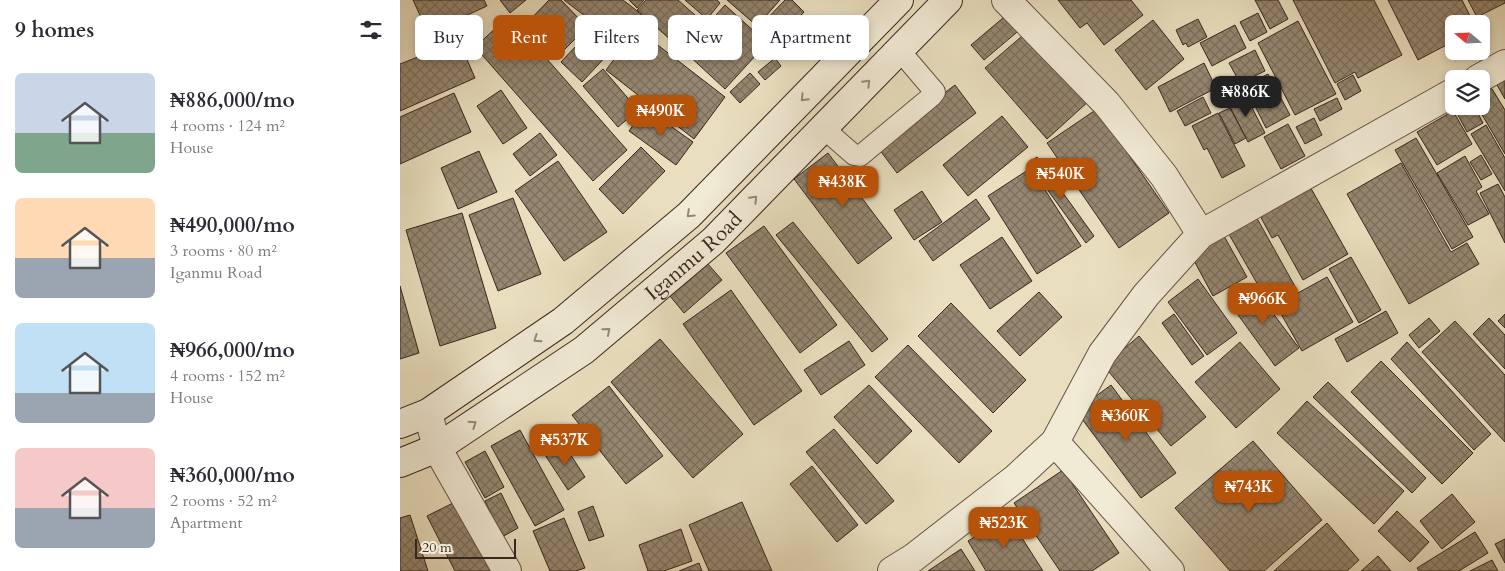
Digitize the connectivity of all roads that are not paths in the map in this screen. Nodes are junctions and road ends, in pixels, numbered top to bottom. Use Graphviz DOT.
graph roads {
  1 [pos="899,0"];
  2 [pos="948,0"];
  3 [pos="1006,0"];
  4 [pos="900,51"];
  5 [pos="1505,64"];
  6 [pos="1490,72"];
  7 [pos="1445,97"];
  8 [pos="822,127"];
  9 [pos="1201,234"];
  10 [pos="428,412"];
  11 [pos="400,424"];
  12 [pos="1055,442"];
  13 [pos="437,448"];
  14 [pos="400,463"];
  15 [pos="507,571"];
  16 [pos="892,571"];
  17 [pos="1170,571"];
  1 -- 10 [label="street, Iganmu Road, one-way"];
  2 -- 4 [label="street, Iganmu Road"];
  3 -- 9 [label="street"];
  8 -- 4 [label="street, Iganmu Road, one-way"];
  4 -- 8 [label="lane"];
  5 -- 6 [label="street"];
  7 -- 9 [label="street"];
  13 -- 8 [label="street, Iganmu Road, one-way"];
  9 -- 12 [label="street"];
  10 -- 11 [label="street, Iganmu Road"];
  10 -- 13 [label="street"];
  12 -- 16 [label="street"];
  12 -- 17 [label="street"];
  13 -- 14 [label="street, Iganmu Road"];
  13 -- 15 [label="street"];
}
